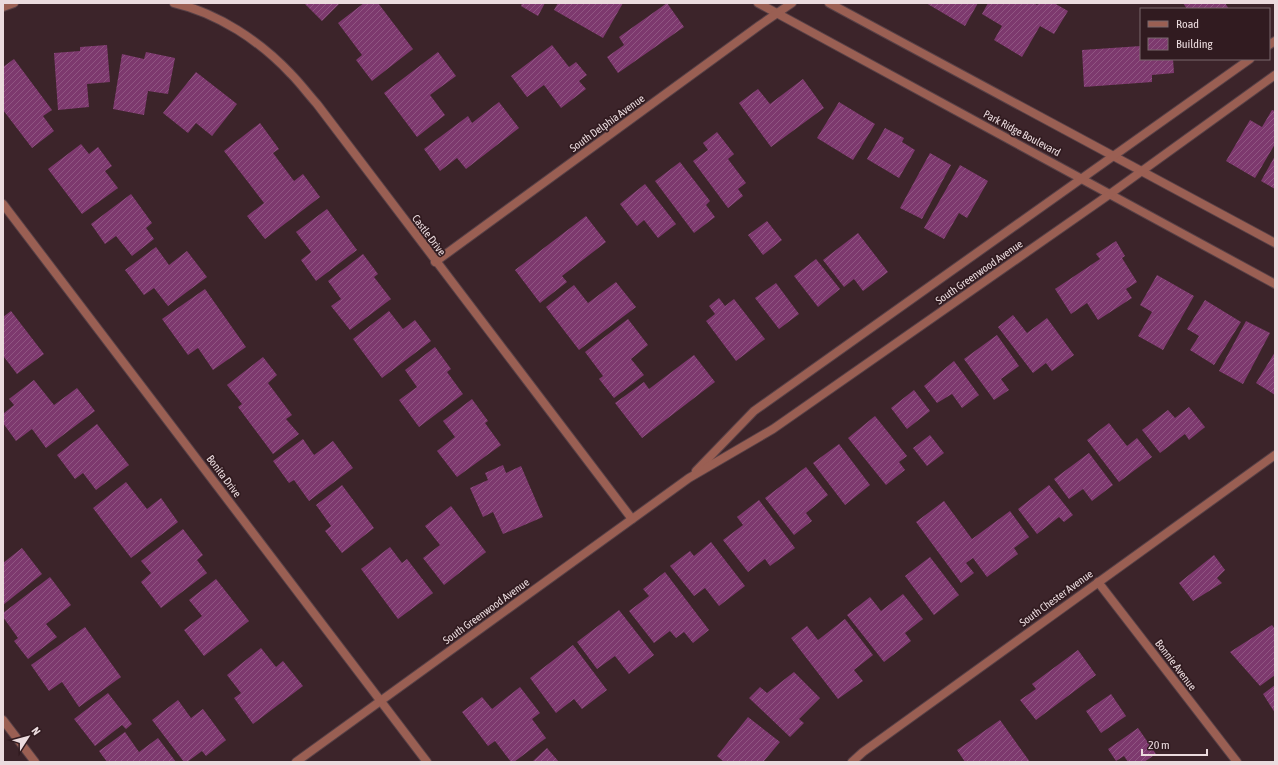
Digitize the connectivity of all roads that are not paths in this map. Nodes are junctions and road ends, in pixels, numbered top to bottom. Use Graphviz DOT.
graph roads {
  1 [pos="14,3"];
  2 [pos="174,3"];
  3 [pos="758,3"];
  4 [pos="792,3"];
  5 [pos="829,3"];
  6 [pos="3,7"];
  7 [pos="777,13"];
  8 [pos="1249,60"];
  9 [pos="1275,75"];
  10 [pos="1113,156"];
  11 [pos="1142,172"];
  12 [pos="1082,178"];
  13 [pos="1110,194"];
  14 [pos="3,204"];
  15 [pos="1275,243"];
  16 [pos="435,262"];
  17 [pos="1275,284"];
  18 [pos="1275,454"];
  19 [pos="689,478"];
  20 [pos="632,519"];
  21 [pos="1098,582"];
  22 [pos="381,701"];
  23 [pos="3,720"];
  24 [pos="35,762"];
  25 [pos="296,762"];
  26 [pos="427,762"];
  27 [pos="852,762"];
  28 [pos="1236,762"];
  1 -- 6 [label="street"];
  2 -- 16 [label="street, Castle Drive"];
  3 -- 7 [label="street, Park Ridge Boulevard"];
  4 -- 7 [label="street, South Delphia Avenue"];
  5 -- 10 [label="street, Park Ridge Boulevard"];
  7 -- 12 [label="street, Park Ridge Boulevard"];
  7 -- 16 [label="street, South Delphia Avenue"];
  8 -- 10 [label="street, South Greenwood Avenue"];
  9 -- 11 [label="street, South Greenwood Avenue"];
  10 -- 11 [label="street, Park Ridge Boulevard"];
  10 -- 12 [label="street, South Greenwood Avenue"];
  11 -- 13 [label="street, South Greenwood Avenue"];
  11 -- 15 [label="street, Park Ridge Boulevard"];
  12 -- 13 [label="street, Park Ridge Boulevard"];
  12 -- 19 [label="street, South Greenwood Avenue"];
  13 -- 17 [label="street, Park Ridge Boulevard"];
  13 -- 19 [label="street, South Greenwood Avenue"];
  14 -- 22 [label="street, Bonita Drive"];
  16 -- 20 [label="street, Castle Drive"];
  18 -- 21 [label="street, South Chester Avenue"];
  19 -- 20 [label="street, South Greenwood Avenue"];
  20 -- 22 [label="street, South Greenwood Avenue"];
  21 -- 27 [label="street, South Chester Avenue"];
  21 -- 28 [label="street, Bonnie Avenue"];
  22 -- 25 [label="street, South Greenwood Avenue"];
  22 -- 26 [label="street, Bonita Drive"];
  23 -- 24 [label="street"];
}
